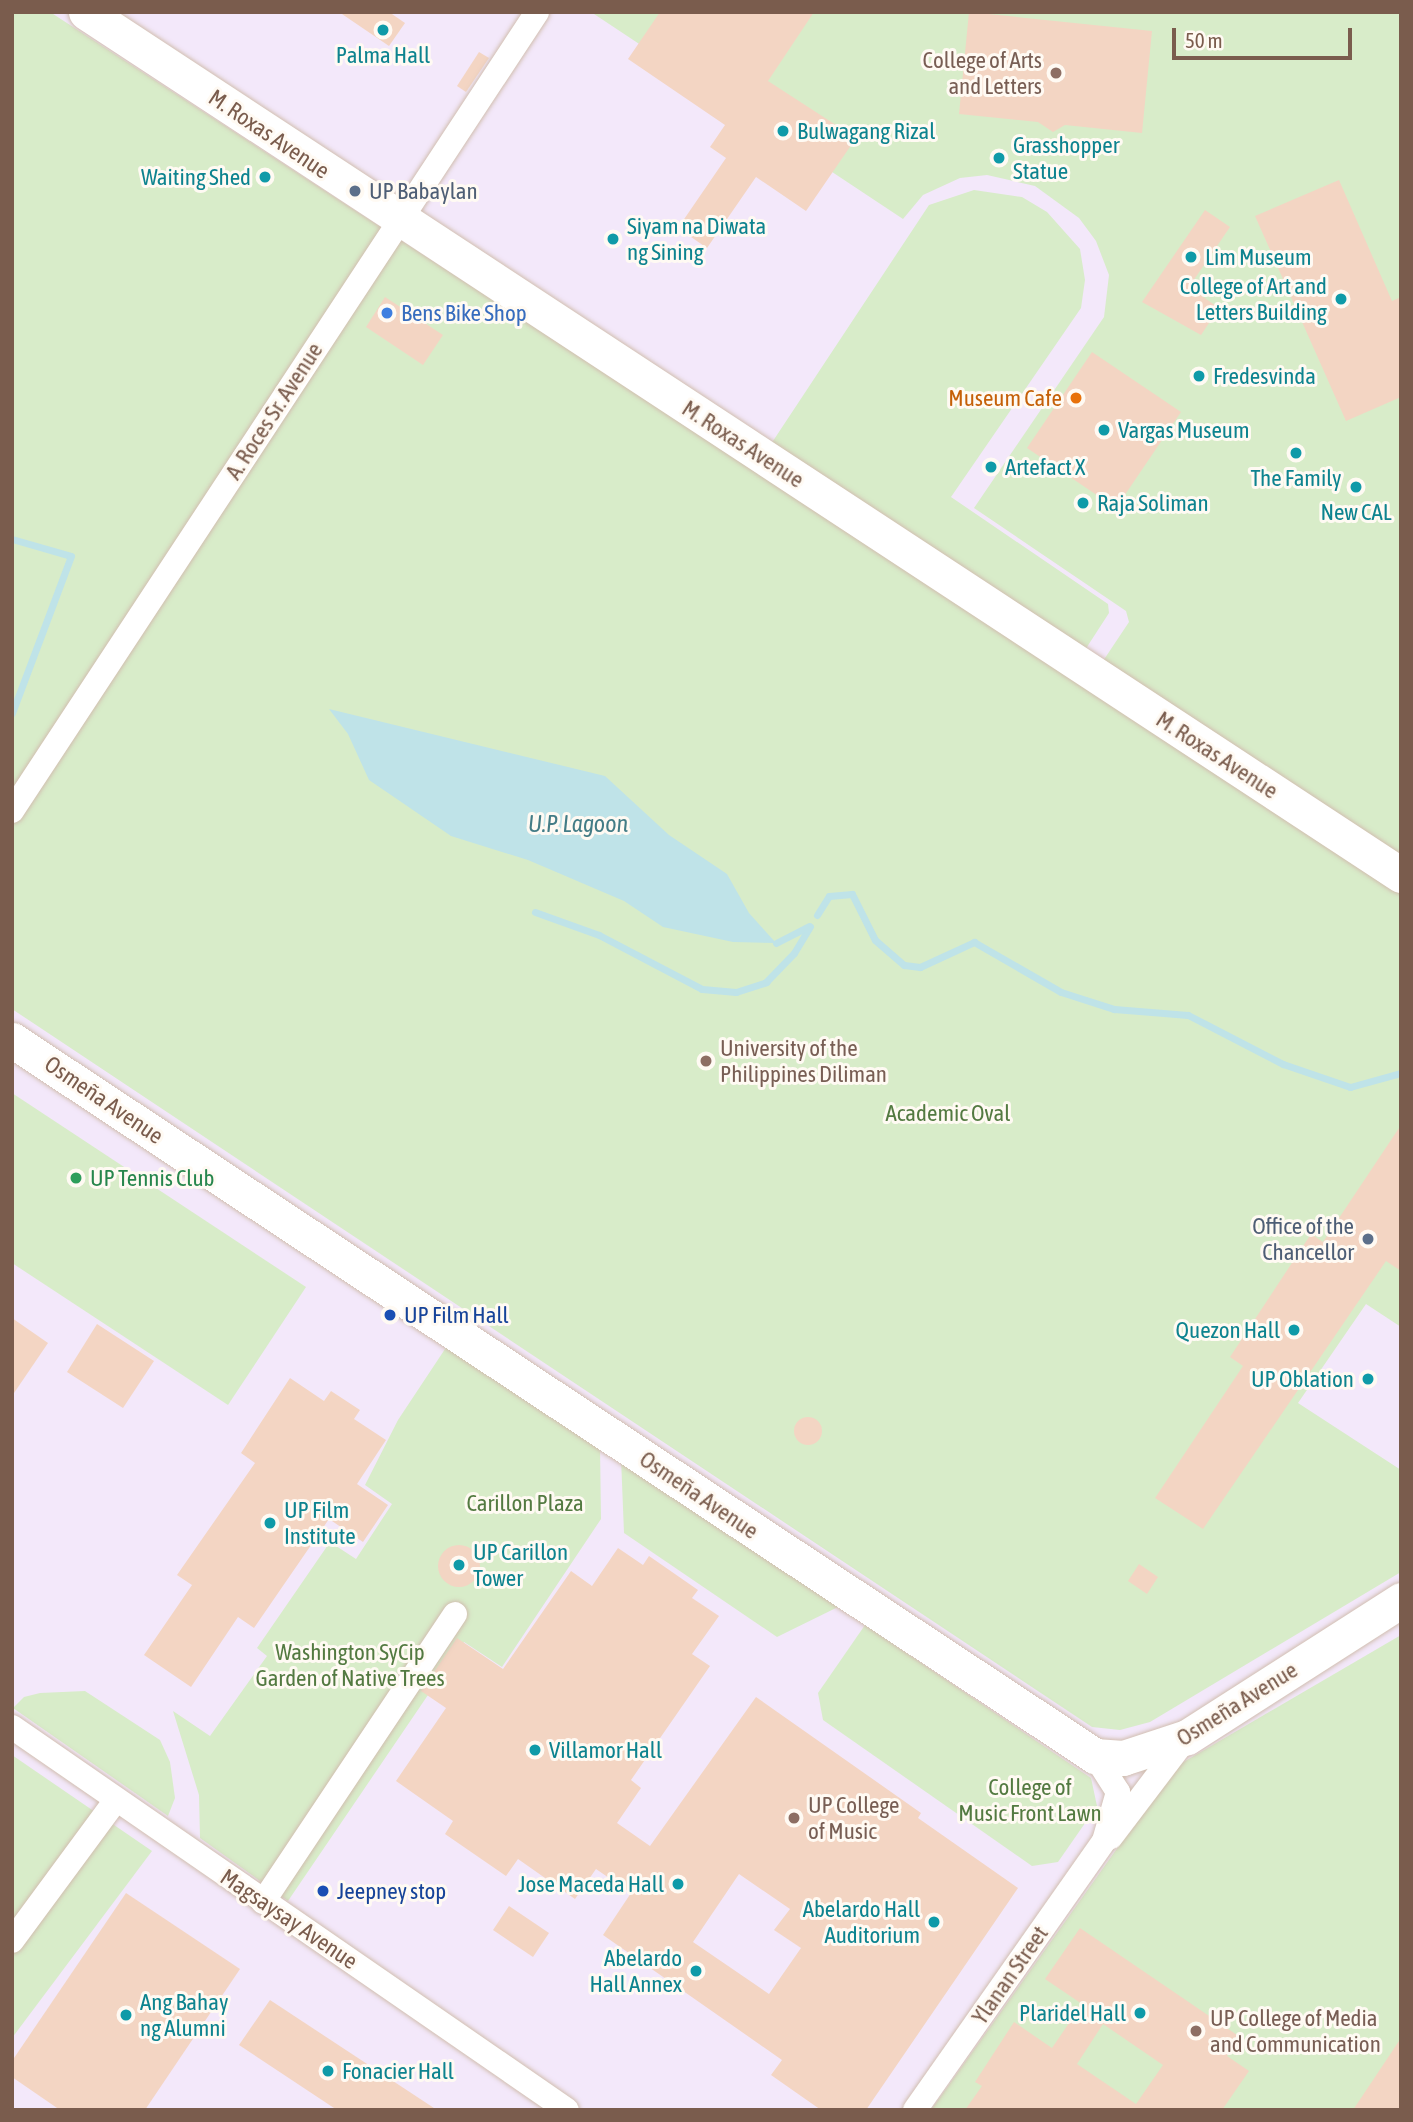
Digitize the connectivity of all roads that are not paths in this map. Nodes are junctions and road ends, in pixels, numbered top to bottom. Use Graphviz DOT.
graph roads {
  1 [pos="86,12"];
  2 [pos="537,12"];
  3 [pos="400,219"];
  4 [pos="12,811"];
  5 [pos="1401,875"];
  6 [pos="12,1040"];
  7 [pos="1401,1600"];
  8 [pos="455,1614"];
  9 [pos="12,1727"];
  10 [pos="1187,1737"];
  11 [pos="1095,1756"];
  12 [pos="116,1800"];
  13 [pos="1104,1841"];
  14 [pos="263,1902"];
  15 [pos="12,1941"];
  16 [pos="567,2110"];
  17 [pos="915,2110"];
  1 -- 3 [label="street, M. Roxas Avenue"];
  2 -- 3 [label="street, A. Roces Sr. Avenue"];
  3 -- 4 [label="street, A. Roces Sr. Avenue"];
  3 -- 5 [label="street, M. Roxas Avenue"];
  6 -- 11 [label="street, Osmeña Avenue"];
  7 -- 10 [label="street, Osmeña Avenue"];
  8 -- 14 [label="street"];
  9 -- 12 [label="street, Magsaysay Avenue"];
  10 -- 11 [label="street, Osmeña Avenue"];
  10 -- 13 [label="street, Ylanan Street"];
  11 -- 13 [label="street, Ylanan Street"];
  12 -- 14 [label="street, Magsaysay Avenue"];
  12 -- 15 [label="street"];
  13 -- 17 [label="street, Ylanan Street"];
  14 -- 16 [label="street, Magsaysay Avenue"];
}
